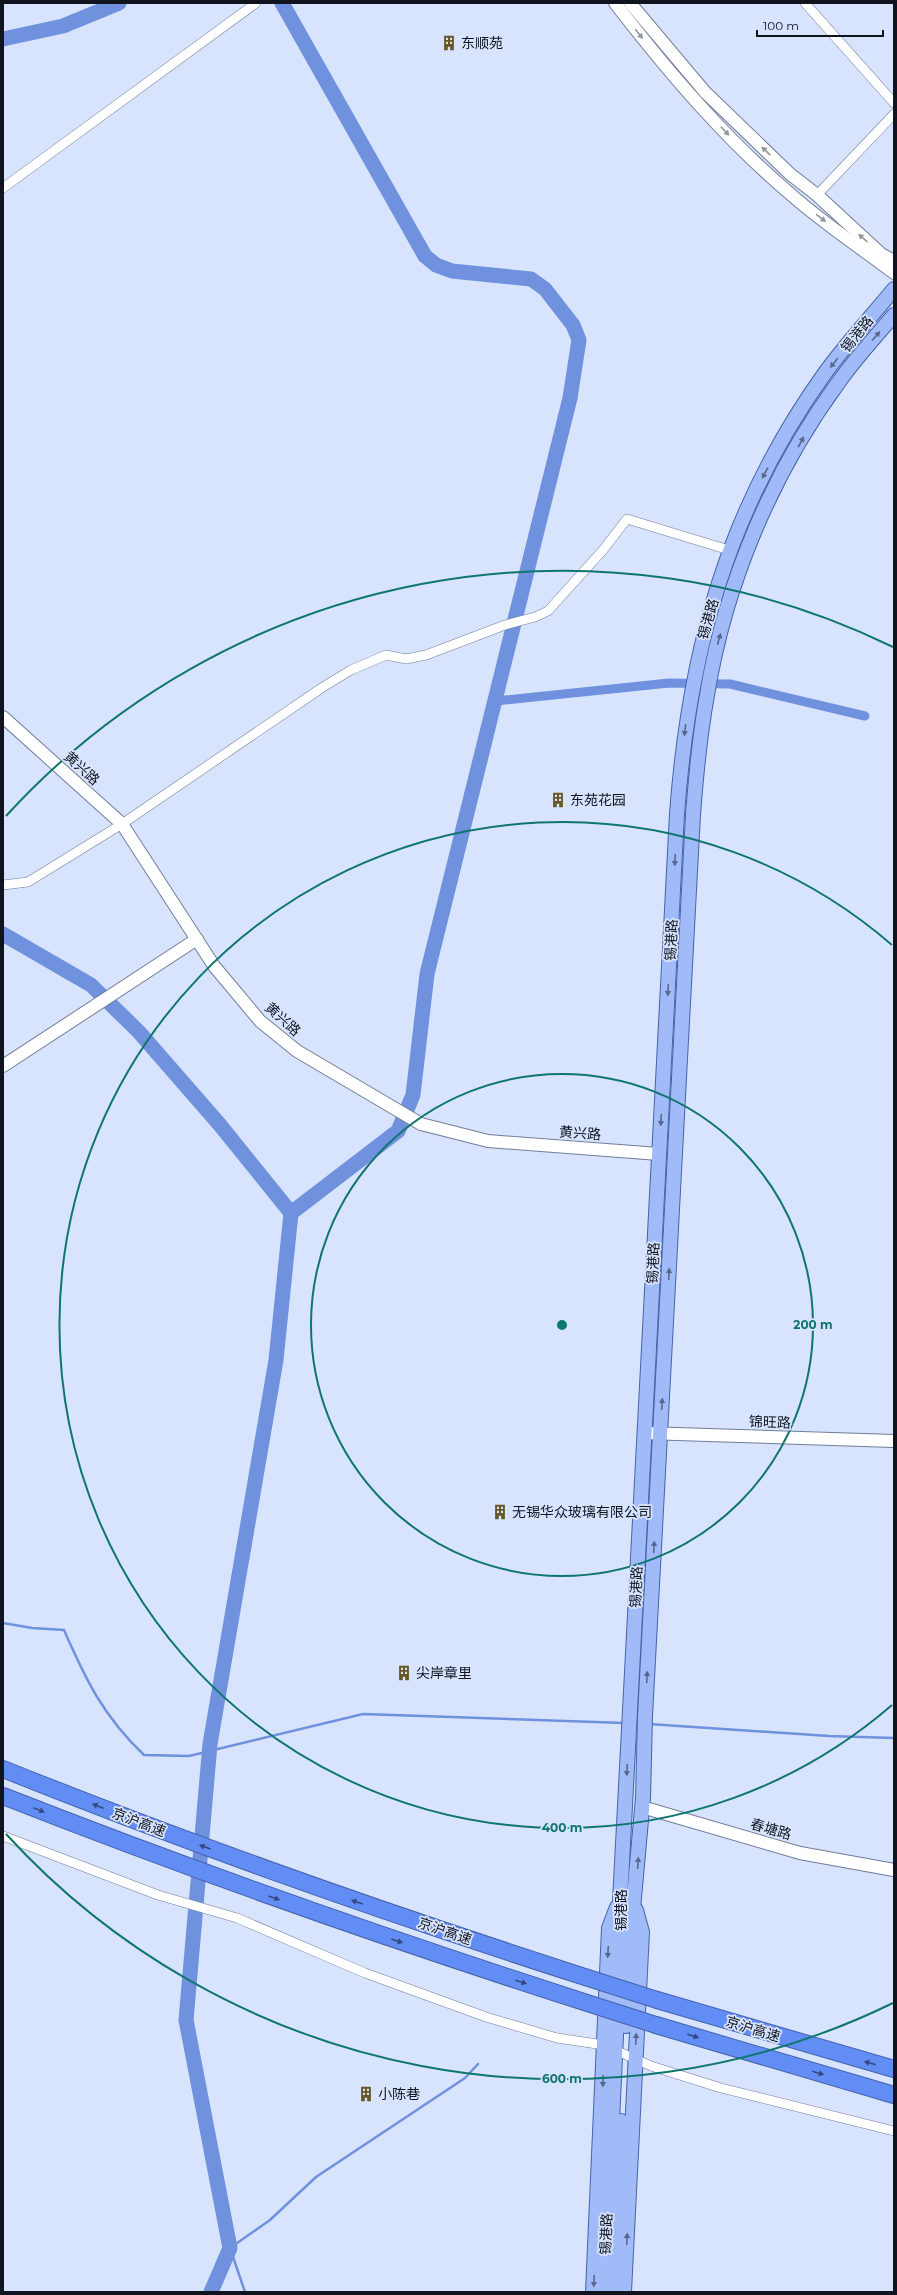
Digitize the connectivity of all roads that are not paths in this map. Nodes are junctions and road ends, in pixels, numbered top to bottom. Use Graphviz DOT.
graph roads {
  1 [pos="256,3"];
  2 [pos="615,3"];
  3 [pos="630,3"];
  4 [pos="805,3"];
  5 [pos="894,103"];
  6 [pos="894,114"];
  7 [pos="3,188"];
  8 [pos="817,195"];
  9 [pos="894,261"];
  10 [pos="894,273"];
  11 [pos="894,289"];
  12 [pos="894,315"];
  13 [pos="729,550"];
  14 [pos="3,717"];
  15 [pos="122,824"];
  16 [pos="3,885"];
  17 [pos="197,939"];
  18 [pos="3,1066"];
  19 [pos="659,1154"];
  20 [pos="644,1433"];
  21 [pos="660,1434"];
  22 [pos="894,1441"];
  23 [pos="3,1769"];
  24 [pos="3,1796"];
  25 [pos="642,1802"];
  26 [pos="3,1836"];
  27 [pos="894,1863"];
  28 [pos="894,1870"];
  29 [pos="620,2051"];
  30 [pos="894,2070"];
  31 [pos="894,2095"];
  32 [pos="894,2131"];
  33 [pos="594,2292"];
  34 [pos="604,2292"];
  35 [pos="614,2292"];
  36 [pos="624,2292"];
  1 -- 7 [label="street"];
  2 -- 10 [label="street, one-way"];
  8 -- 3 [label="street, one-way"];
  4 -- 5 [label="street"];
  6 -- 8 [label="street"];
  9 -- 8 [label="street, one-way"];
  11 -- 13 [label="main road, 锡港路, one-way"];
  21 -- 12 [label="main road, 锡港路, one-way"];
  13 -- 15 [label="street"];
  13 -- 19 [label="main road, 锡港路, one-way"];
  14 -- 15 [label="street, 黄兴路"];
  15 -- 16 [label="street"];
  15 -- 17 [label="street, 黄兴路"];
  17 -- 18 [label="street"];
  17 -- 19 [label="street, 黄兴路"];
  19 -- 20 [label="main road, 锡港路"];
  20 -- 21 [label="street, 锦旺路"];
  20 -- 29 [label="main road, 锡港路, one-way"];
  21 -- 22 [label="street, 锦旺路"];
  25 -- 21 [label="main road, 锡港路, one-way"];
  30 -- 23 [label="highway, 京沪高速, one-way, bridge"];
  24 -- 31 [label="highway, 京沪高速, one-way, bridge"];
  25 -- 27 [label="street, 春塘路"];
  25 -- 28 [label="street, 春塘路"];
  29 -- 25 [label="main road, 锡港路, one-way"];
  26 -- 29 [label="street"];
  29 -- 32 [label="street"];
  29 -- 33 [label="main road, one-way"];
  29 -- 34 [label="main road, 锡港路"];
  29 -- 35 [label="main road, 锡港路"];
  36 -- 29 [label="main road, one-way"];
}
